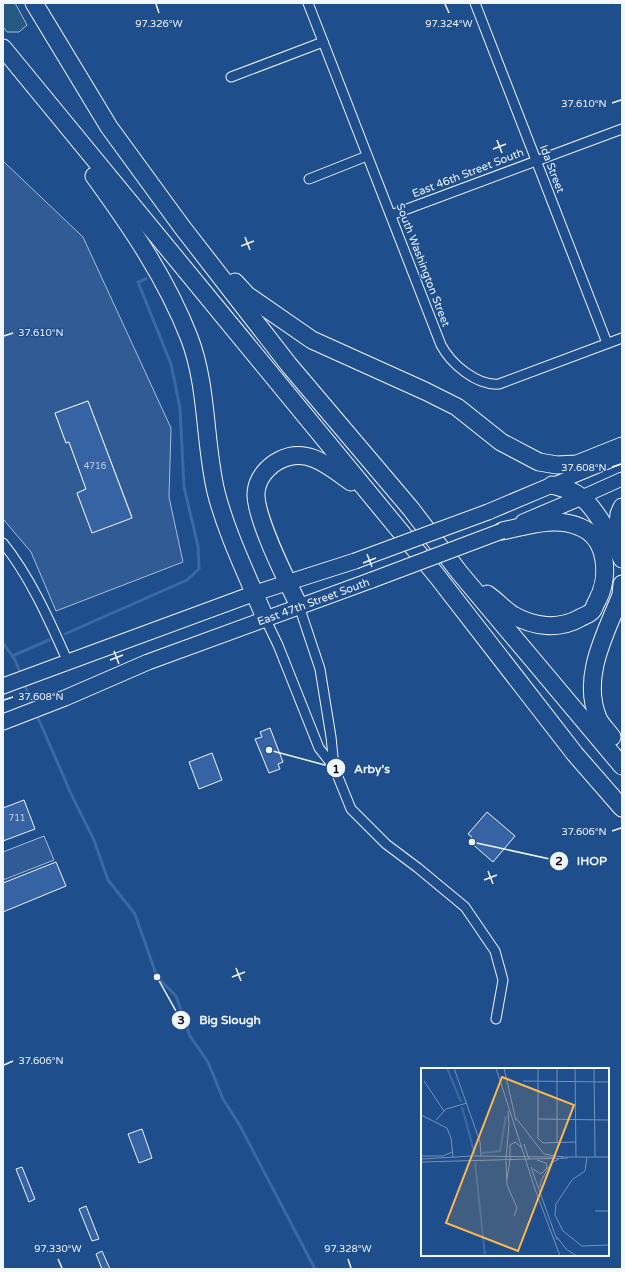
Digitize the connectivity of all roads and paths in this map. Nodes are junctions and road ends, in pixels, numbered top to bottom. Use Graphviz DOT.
graph roads {
  1 [pos="34,3"];
  2 [pos="308,3"];
  3 [pos="475,3"];
  4 [pos="323,42"];
  5 [pos="3,48"];
  6 [pos="231,77"];
  7 [pos="622,129"];
  8 [pos="367,156"];
  9 [pos="536,161"];
  10 [pos="309,179"];
  11 [pos="391,215"];
  12 [pos="182,227"];
  13 [pos="622,338"];
  14 [pos="607,343"];
  15 [pos="622,446"];
  16 [pos="622,456"];
  17 [pos="622,479"];
  18 [pos="552,485"];
  19 [pos="370,496"];
  20 [pos="582,497"];
  21 [pos="622,507"];
  22 [pos="502,531"];
  23 [pos="3,543"];
  24 [pos="616,544"];
  25 [pos="622,559"];
  26 [pos="459,572"];
  27 [pos="288,582"];
  28 [pos="622,584"];
  29 [pos="255,593"];
  30 [pos="299,606"];
  31 [pos="265,618"];
  32 [pos="68,662"];
  33 [pos="3,686"];
  34 [pos="6,721"];
  35 [pos="622,750"];
  36 [pos="622,766"];
  37 [pos="334,768"];
  38 [pos="622,808"];
  39 [pos="496,1019"];
  1 -- 12 [label="highway"];
  2 -- 4 [label="street, South Washington Street"];
  3 -- 9 [label="street, Ida Street"];
  4 -- 6 [label="street"];
  4 -- 8 [label="street, South Washington Street"];
  5 -- 19 [label="highway"];
  5 -- 29 [label="highway"];
  7 -- 9 [label="street, East 46th Street South"];
  8 -- 10 [label="street"];
  8 -- 11 [label="street, South Washington Street"];
  9 -- 11 [label="street, East 46th Street South"];
  9 -- 14 [label="street, Ida Street"];
  11 -- 14 [label="street, South Washington Street"];
  12 -- 15 [label="highway"];
  12 -- 26 [label="highway"];
  13 -- 14 [label="street, South Washington Street"];
  16 -- 18 [label="main road"];
  17 -- 20 [label="main road, East 47th Street South"];
  18 -- 20 [label="highway"];
  18 -- 27 [label="main road, bridge"];
  19 -- 27 [label="highway"];
  19 -- 38 [label="highway"];
  20 -- 22 [label="main road, East 47th Street South"];
  20 -- 24 [label="highway"];
  21 -- 24 [label="highway"];
  22 -- 26 [label="highway"];
  22 -- 30 [label="main road, East 47th Street South, bridge"];
  23 -- 32 [label="street"];
  24 -- 25 [label="highway"];
  26 -- 36 [label="highway"];
  27 -- 29 [label="main road"];
  27 -- 30 [label="highway"];
  28 -- 35 [label="highway"];
  29 -- 31 [label="highway"];
  29 -- 32 [label="main road"];
  30 -- 31 [label="main road, East 47th Street South"];
  30 -- 37 [label="street"];
  31 -- 34 [label="main road, East 47th Street South"];
  31 -- 37 [label="street"];
  32 -- 33 [label="main road"];
  37 -- 39 [label="street"];
}
